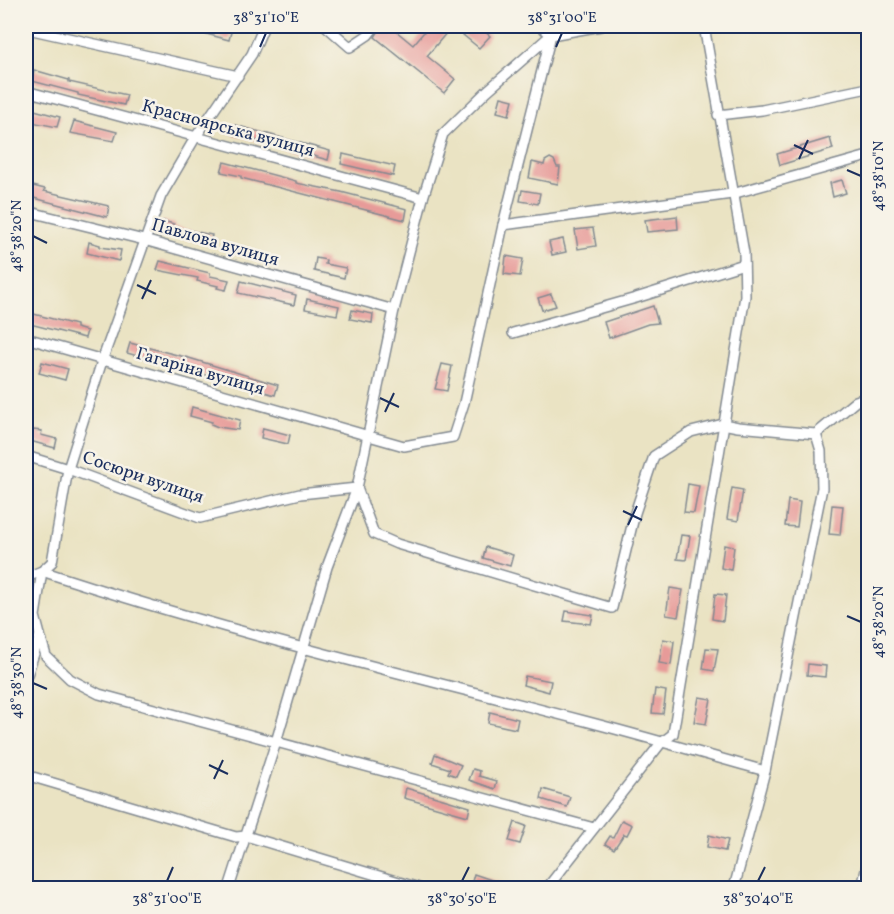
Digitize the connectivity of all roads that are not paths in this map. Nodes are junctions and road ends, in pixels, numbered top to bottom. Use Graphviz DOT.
graph roads {
  1 [pos="264,26"];
  2 [pos="326,26"];
  3 [pos="375,26"];
  4 [pos="541,26"];
  5 [pos="601,26"];
  6 [pos="704,26"];
  7 [pos="28,27"];
  8 [pos="551,35"];
  9 [pos="26,40"];
  10 [pos="238,76"];
  11 [pos="868,88"];
  12 [pos="26,91"];
  13 [pos="718,115"];
  14 [pos="195,138"];
  15 [pos="868,156"];
  16 [pos="732,194"];
  17 [pos="423,198"];
  18 [pos="26,211"];
  19 [pos="503,225"];
  20 [pos="144,240"];
  21 [pos="744,264"];
  22 [pos="394,310"];
  23 [pos="513,333"];
  24 [pos="26,338"];
  25 [pos="102,361"];
  26 [pos="868,398"];
  27 [pos="723,424"];
  28 [pos="816,434"];
  29 [pos="366,437"];
  30 [pos="26,456"];
  31 [pos="68,469"];
  32 [pos="357,488"];
  33 [pos="42,571"];
  34 [pos="26,574"];
  35 [pos="40,635"];
  36 [pos="304,649"];
  37 [pos="26,678"];
  38 [pos="276,742"];
  39 [pos="661,742"];
  40 [pos="765,771"];
  41 [pos="26,775"];
  42 [pos="594,828"];
  43 [pos="246,836"];
  44 [pos="868,861"];
  45 [pos="26,887"];
  46 [pos="30,888"];
  47 [pos="229,888"];
  48 [pos="419,888"];
  49 [pos="548,888"];
  50 [pos="734,888"];
  51 [pos="862,888"];
  1 -- 10 [label="street"];
  2 -- 3 [label="street"];
  4 -- 8 [label="street"];
  5 -- 8 [label="street"];
  6 -- 13 [label="street"];
  7 -- 9 [label="street"];
  7 -- 10 [label="street"];
  8 -- 17 [label="street"];
  8 -- 19 [label="street"];
  10 -- 14 [label="street"];
  11 -- 13 [label="street"];
  12 -- 14 [label="street, Красноярська вулиця"];
  13 -- 16 [label="street"];
  14 -- 17 [label="street, Красноярська вулиця"];
  14 -- 20 [label="street"];
  15 -- 16 [label="street"];
  16 -- 19 [label="street"];
  16 -- 21 [label="street"];
  17 -- 22 [label="street"];
  18 -- 20 [label="street, Павлова вулиця"];
  19 -- 29 [label="street, Гагаріна вулиця"];
  20 -- 22 [label="street, Павлова вулиця"];
  20 -- 25 [label="street"];
  21 -- 23 [label="street"];
  21 -- 27 [label="street"];
  22 -- 29 [label="street"];
  24 -- 25 [label="street, Гагаріна вулиця"];
  25 -- 29 [label="street, Гагаріна вулиця"];
  25 -- 31 [label="street"];
  26 -- 28 [label="street"];
  27 -- 28 [label="street"];
  27 -- 32 [label="street"];
  27 -- 39 [label="street"];
  28 -- 40 [label="street"];
  29 -- 32 [label="street"];
  30 -- 31 [label="street, Сосюри вулиця"];
  31 -- 32 [label="street, Сосюри вулиця"];
  31 -- 33 [label="street"];
  32 -- 36 [label="street"];
  33 -- 34 [label="street"];
  33 -- 35 [label="street"];
  33 -- 36 [label="street"];
  35 -- 37 [label="street"];
  35 -- 38 [label="street"];
  36 -- 38 [label="street"];
  36 -- 39 [label="street"];
  38 -- 42 [label="street"];
  38 -- 43 [label="street"];
  39 -- 40 [label="street"];
  39 -- 42 [label="street"];
  40 -- 50 [label="street"];
  41 -- 43 [label="street"];
  42 -- 49 [label="street"];
  43 -- 47 [label="street"];
  43 -- 48 [label="street"];
  44 -- 51 [label="street"];
  45 -- 46 [label="street"];
}
